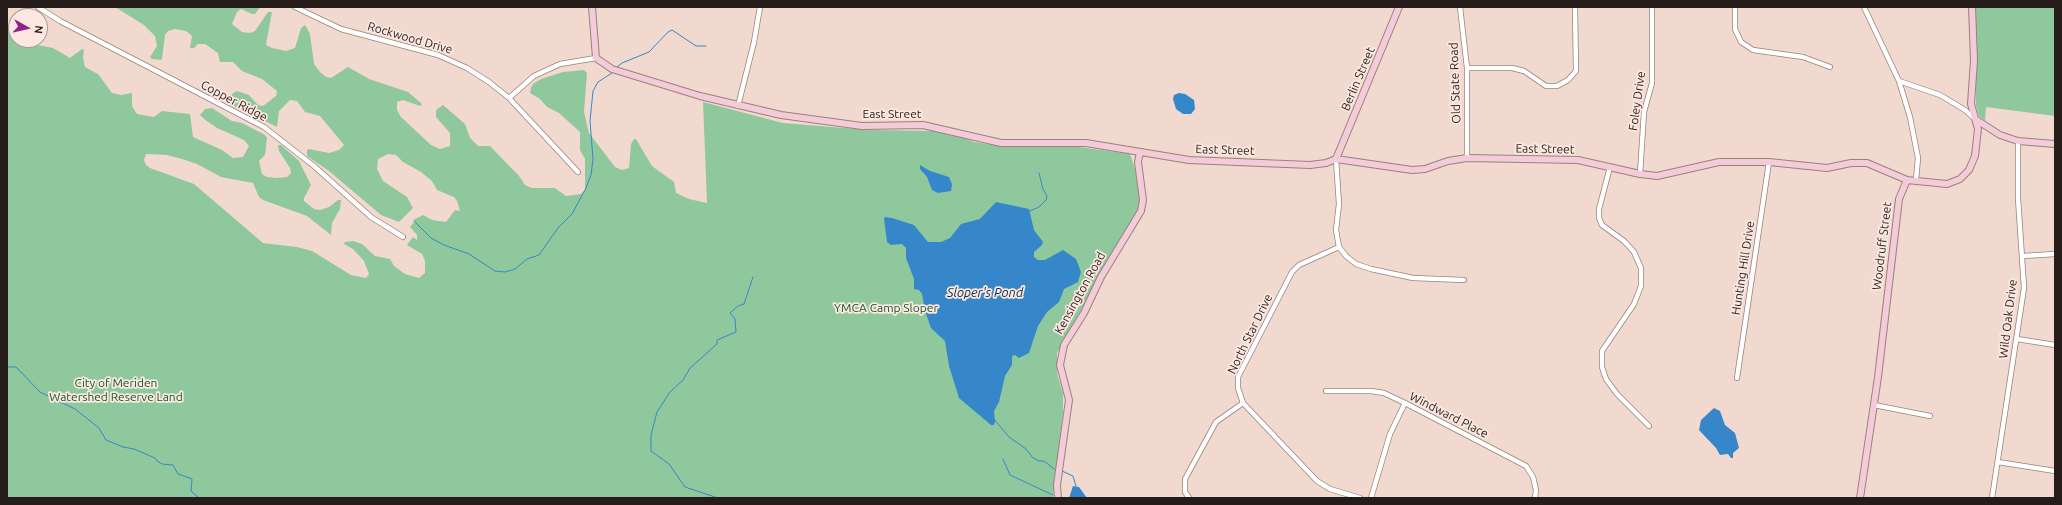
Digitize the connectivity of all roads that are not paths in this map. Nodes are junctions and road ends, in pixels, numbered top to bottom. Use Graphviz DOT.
graph roads {
  1 [pos="38,7"];
  2 [pos="295,7"];
  3 [pos="592,7"];
  4 [pos="760,7"];
  5 [pos="1399,7"];
  6 [pos="1460,7"];
  7 [pos="1575,7"];
  8 [pos="1652,7"];
  9 [pos="1735,7"];
  10 [pos="1864,7"];
  11 [pos="1972,7"];
  12 [pos="596,58"];
  13 [pos="1830,67"];
  14 [pos="1467,68"];
  15 [pos="1899,81"];
  16 [pos="509,98"];
  17 [pos="738,106"];
  18 [pos="1974,118"];
  19 [pos="2018,141"];
  20 [pos="2055,144"];
  21 [pos="1140,152"];
  22 [pos="1467,158"];
  23 [pos="1336,159"];
  24 [pos="1769,162"];
  25 [pos="1610,167"];
  26 [pos="578,172"];
  27 [pos="1640,174"];
  28 [pos="1907,180"];
  29 [pos="1916,180"];
  30 [pos="403,237"];
  31 [pos="1339,247"];
  32 [pos="2055,254"];
  33 [pos="2022,256"];
  34 [pos="1464,280"];
  35 [pos="2017,339"];
  36 [pos="2055,345"];
  37 [pos="1737,378"];
  38 [pos="1326,391"];
  39 [pos="1243,403"];
  40 [pos="1405,403"];
  41 [pos="1874,405"];
  42 [pos="1930,416"];
  43 [pos="1649,426"];
  44 [pos="1998,462"];
  45 [pos="2055,471"];
  46 [pos="1058,498"];
  47 [pos="1189,498"];
  48 [pos="1360,498"];
  49 [pos="1371,498"];
  50 [pos="1535,498"];
  51 [pos="1860,498"];
  52 [pos="1992,498"];
  1 -- 30 [label="street, Copper Ridge"];
  2 -- 16 [label="street, Rockwood Drive"];
  3 -- 12 [label="street"];
  4 -- 17 [label="street"];
  5 -- 23 [label="street, Berlin Street"];
  6 -- 14 [label="street, Old State Road"];
  7 -- 14 [label="street"];
  8 -- 27 [label="street, Foley Drive"];
  9 -- 13 [label="street"];
  10 -- 15 [label="street"];
  11 -- 18 [label="street"];
  12 -- 16 [label="street"];
  12 -- 17 [label="street, East Street"];
  14 -- 22 [label="street, Old State Road"];
  15 -- 18 [label="street"];
  15 -- 29 [label="street"];
  16 -- 26 [label="street, Rockwood Drive"];
  17 -- 21 [label="street, East Street"];
  18 -- 19 [label="street"];
  18 -- 29 [label="street"];
  19 -- 20 [label="street"];
  19 -- 33 [label="street, Wild Oak Drive"];
  21 -- 23 [label="street, East Street"];
  21 -- 46 [label="street, Kensington Road"];
  22 -- 23 [label="street, East Street"];
  22 -- 25 [label="street, East Street"];
  23 -- 31 [label="street"];
  24 -- 27 [label="street, East Street"];
  24 -- 28 [label="street, East Street"];
  24 -- 37 [label="street, Hunting Hill Drive"];
  25 -- 27 [label="street, East Street"];
  25 -- 43 [label="street"];
  28 -- 29 [label="street"];
  28 -- 41 [label="street, Woodruff Street"];
  31 -- 34 [label="street"];
  31 -- 39 [label="street, North Star Drive"];
  32 -- 33 [label="street"];
  33 -- 35 [label="street, Wild Oak Drive"];
  35 -- 36 [label="street"];
  35 -- 44 [label="street, Wild Oak Drive"];
  38 -- 40 [label="street, Windward Place"];
  39 -- 47 [label="street"];
  39 -- 48 [label="street, North Star Drive"];
  40 -- 49 [label="street"];
  40 -- 50 [label="street, Windward Place"];
  41 -- 42 [label="street"];
  41 -- 51 [label="street, Woodruff Street"];
  44 -- 45 [label="street"];
  44 -- 52 [label="street, Wild Oak Drive"];
}
